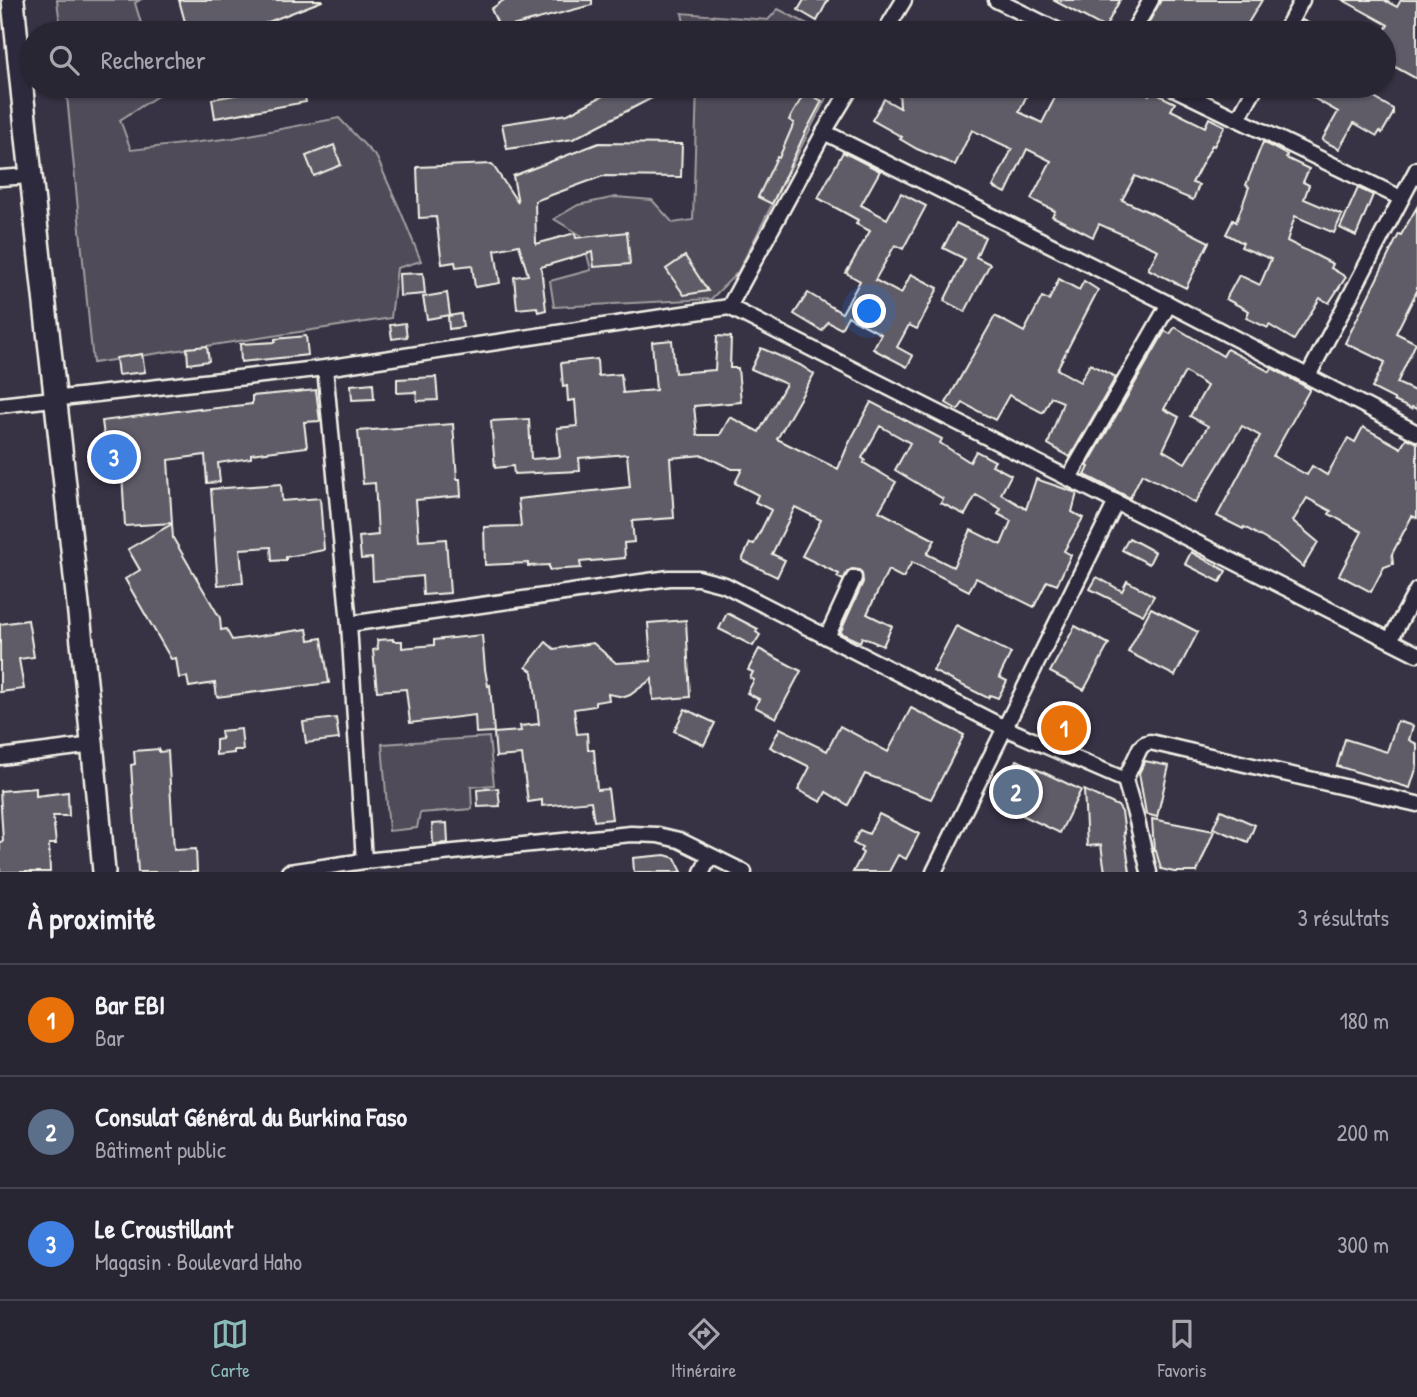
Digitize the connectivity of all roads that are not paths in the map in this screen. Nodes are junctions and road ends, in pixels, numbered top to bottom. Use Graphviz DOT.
graph roads {
  1 [pos="13,0"];
  2 [pos="904,0"];
  3 [pos="996,0"];
  4 [pos="1151,0"];
  5 [pos="1302,0"];
  6 [pos="891,21"];
  7 [pos="1039,21"];
  8 [pos="1139,21"];
  9 [pos="1291,21"];
  10 [pos="21,83"];
  11 [pos="22,98"];
  12 [pos="845,98"];
  13 [pos="1194,98"];
  14 [pos="1249,98"];
  15 [pos="1238,119"];
  16 [pos="824,132"];
  17 [pos="1417,169"];
  18 [pos="30,176"];
  19 [pos="0,178"];
  20 [pos="1401,198"];
  21 [pos="1169,304"];
  22 [pos="729,307"];
  23 [pos="325,368"];
  24 [pos="1308,376"];
  25 [pos="55,400"];
  26 [pos="0,405"];
  27 [pos="1417,433"];
  28 [pos="1069,478"];
  29 [pos="1116,502"];
  30 [pos="854,578"];
  31 [pos="1417,590"];
  32 [pos="349,624"];
  33 [pos="827,637"];
  34 [pos="1390,640"];
  35 [pos="1417,654"];
  36 [pos="1005,728"];
  37 [pos="93,745"];
  38 [pos="0,757"];
  39 [pos="1125,780"];
  40 [pos="1417,804"];
  41 [pos="710,856"];
  42 [pos="364,861"];
  43 [pos="104,872"];
  44 [pos="289,872"];
  45 [pos="702,872"];
  46 [pos="744,872"];
  47 [pos="934,872"];
  48 [pos="1149,872"];
  1 -- 10 [label="main road"];
  2 -- 6 [label="street"];
  3 -- 7 [label="street"];
  4 -- 8 [label="street"];
  5 -- 9 [label="street"];
  11 -- 18 [label="main road"];
  12 -- 16 [label="street"];
  13 -- 15 [label="street"];
  14 -- 15 [label="street"];
  15 -- 20 [label="street"];
  16 -- 21 [label="street"];
  16 -- 22 [label="street"];
  17 -- 20 [label="street"];
  18 -- 19 [label="street"];
  18 -- 25 [label="main road"];
  20 -- 24 [label="street"];
  21 -- 24 [label="street"];
  21 -- 28 [label="street"];
  22 -- 23 [label="street"];
  22 -- 28 [label="street"];
  23 -- 25 [label="street"];
  23 -- 32 [label="street"];
  24 -- 27 [label="street"];
  25 -- 26 [label="street"];
  25 -- 37 [label="main road"];
  28 -- 29 [label="street"];
  29 -- 34 [label="street"];
  29 -- 36 [label="street"];
  30 -- 33 [label="street"];
  31 -- 34 [label="street"];
  32 -- 33 [label="street"];
  32 -- 42 [label="street"];
  33 -- 36 [label="street"];
  34 -- 35 [label="street"];
  36 -- 39 [label="street"];
  36 -- 47 [label="street"];
  37 -- 38 [label="street"];
  37 -- 43 [label="main road"];
  39 -- 40 [label="street"];
  39 -- 48 [label="street"];
  41 -- 42 [label="street"];
  41 -- 45 [label="street"];
  41 -- 46 [label="street"];
  42 -- 44 [label="street"];
}
